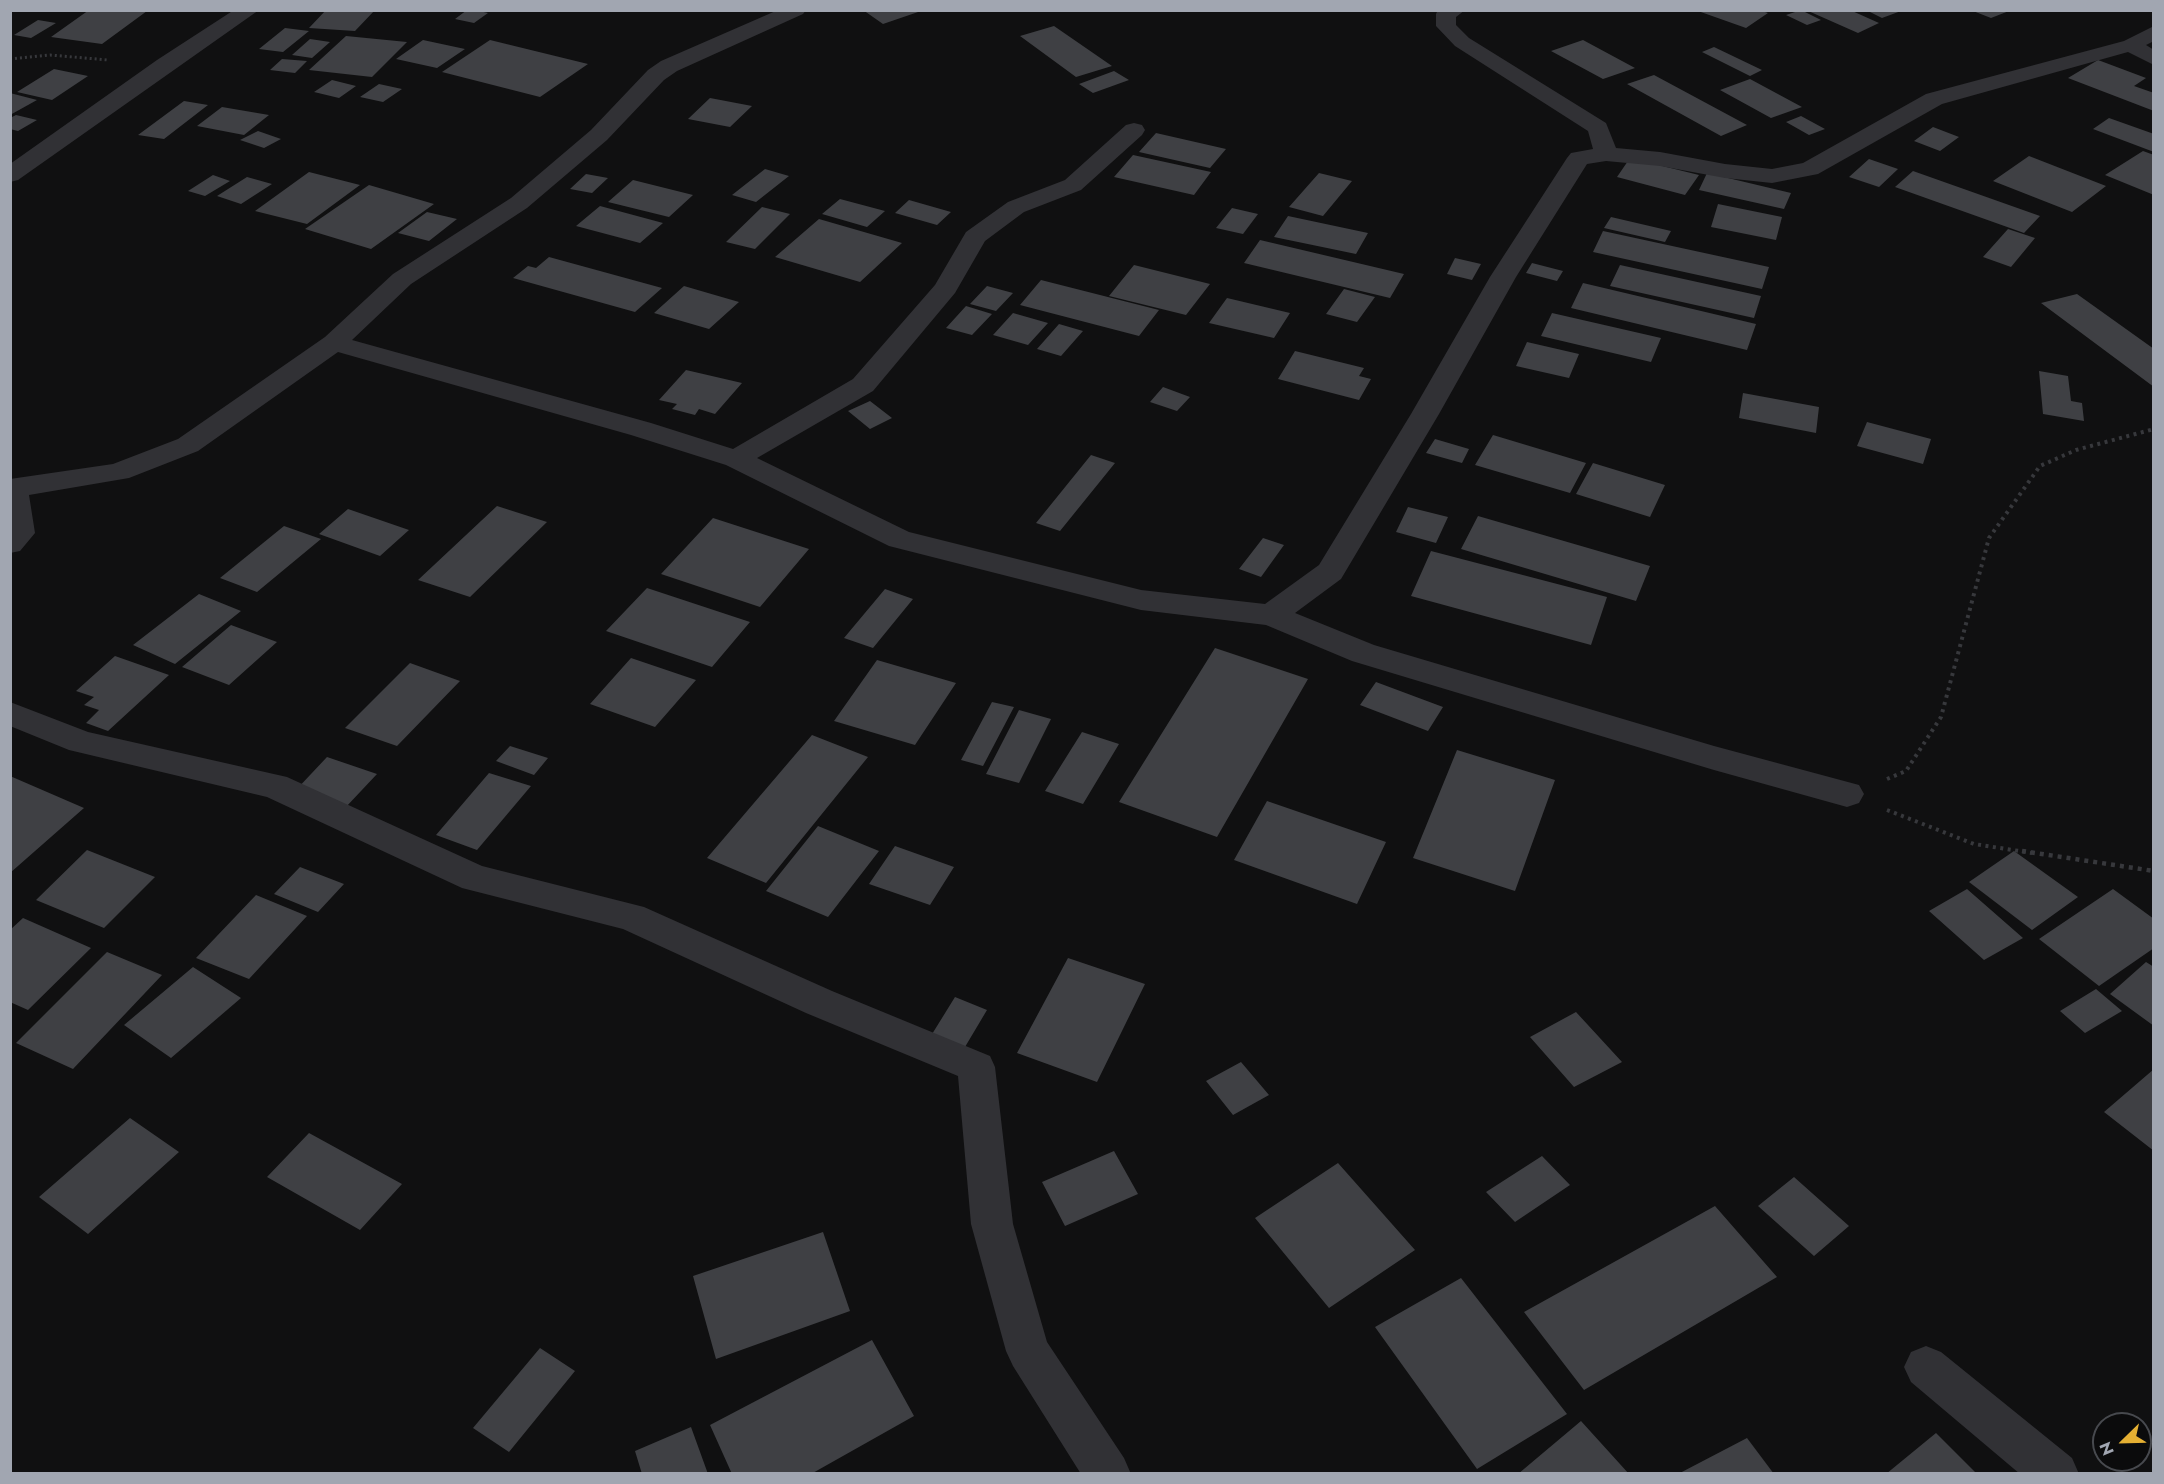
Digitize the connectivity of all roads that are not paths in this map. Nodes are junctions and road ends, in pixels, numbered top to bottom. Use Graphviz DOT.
graph roads {
  1 [pos="249,10"];
  2 [pos="796,10"];
  3 [pos="1455,10"];
  4 [pos="2154,32"];
  5 [pos="2131,45"];
  6 [pos="2154,59"];
  7 [pos="1134,130"];
  8 [pos="1606,154"];
  9 [pos="10,175"];
  10 [pos="334,344"];
  11 [pos="736,459"];
  12 [pos="12,489"];
  13 [pos="10,544"];
  14 [pos="1271,615"];
  15 [pos="10,713"];
  16 [pos="1847,794"];
  17 [pos="1926,1367"];
  18 [pos="1108,1473"];
  19 [pos="2056,1473"];
  1 -- 9 [label="street"];
  2 -- 10 [label="street"];
  3 -- 8 [label="street"];
  4 -- 5 [label="street"];
  5 -- 6 [label="street"];
  5 -- 8 [label="street"];
  7 -- 11 [label="street"];
  8 -- 14 [label="street"];
  10 -- 11 [label="street"];
  10 -- 12 [label="street"];
  11 -- 14 [label="street"];
  12 -- 13 [label="street"];
  14 -- 16 [label="street"];
  15 -- 18 [label="street"];
  17 -- 19 [label="street"];
}
